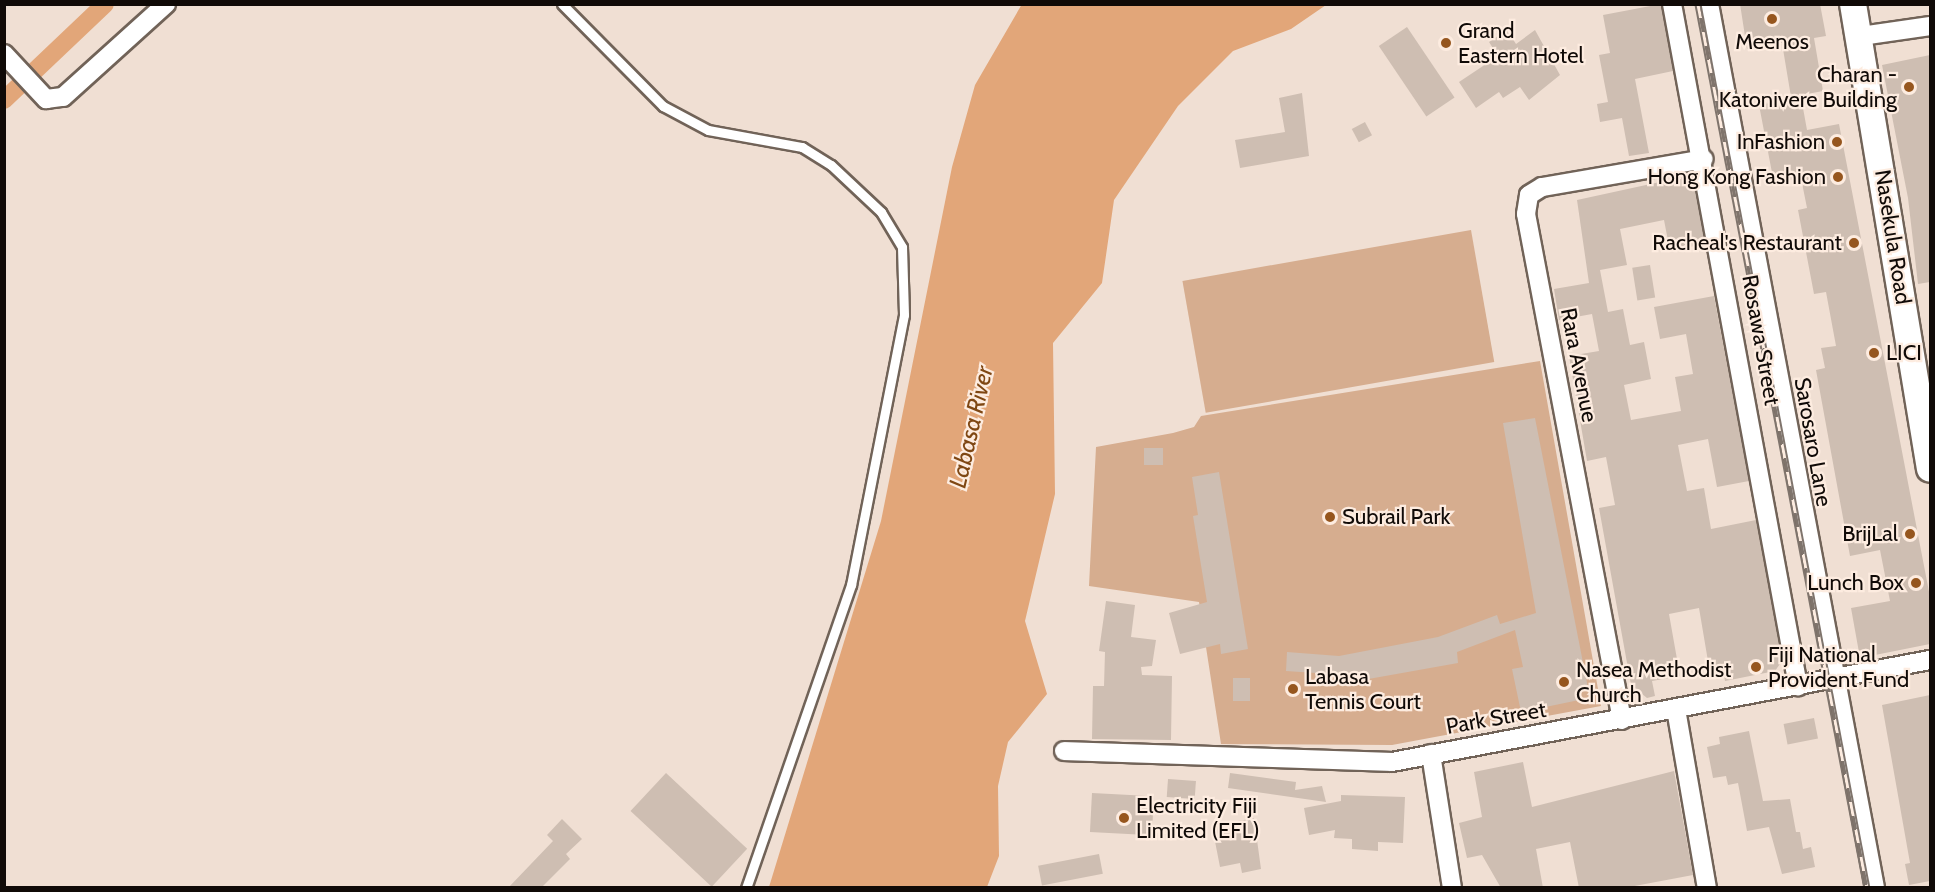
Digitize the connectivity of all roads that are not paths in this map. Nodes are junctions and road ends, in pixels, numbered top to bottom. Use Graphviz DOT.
graph roads {
  1 [pos="166,4"];
  2 [pos="562,4"];
  3 [pos="1672,4"];
  4 [pos="1709,4"];
  5 [pos="1853,4"];
  6 [pos="1930,26"];
  7 [pos="1861,36"];
  8 [pos="4,54"];
  9 [pos="1704,159"];
  10 [pos="1930,469"];
  11 [pos="1930,660"];
  12 [pos="1832,680"];
  13 [pos="1798,686"];
  14 [pos="1676,709"];
  15 [pos="1622,720"];
  16 [pos="1065,751"];
  17 [pos="1431,754"];
  18 [pos="746,888"];
  19 [pos="1452,888"];
  20 [pos="1707,888"];
  21 [pos="1875,888"];
  1 -- 8 [label="street"];
  2 -- 18 [label="lane"];
  3 -- 9 [label="street, Rosawa Street"];
  4 -- 12 [label="street, Sarosaro Lane"];
  5 -- 7 [label="main road, Nasekula Road"];
  6 -- 7 [label="street"];
  7 -- 10 [label="main road, Nasekula Road"];
  9 -- 13 [label="street, Rosawa Street"];
  9 -- 15 [label="street, Rara Avenue"];
  11 -- 12 [label="street, Park Street"];
  12 -- 13 [label="street, Park Street"];
  12 -- 21 [label="street, Sarosaro Lane"];
  13 -- 14 [label="street, Park Street"];
  14 -- 15 [label="street, Park Street"];
  14 -- 20 [label="street"];
  15 -- 17 [label="street, Park Street"];
  16 -- 17 [label="street, Park Street"];
  17 -- 19 [label="street"];
}
